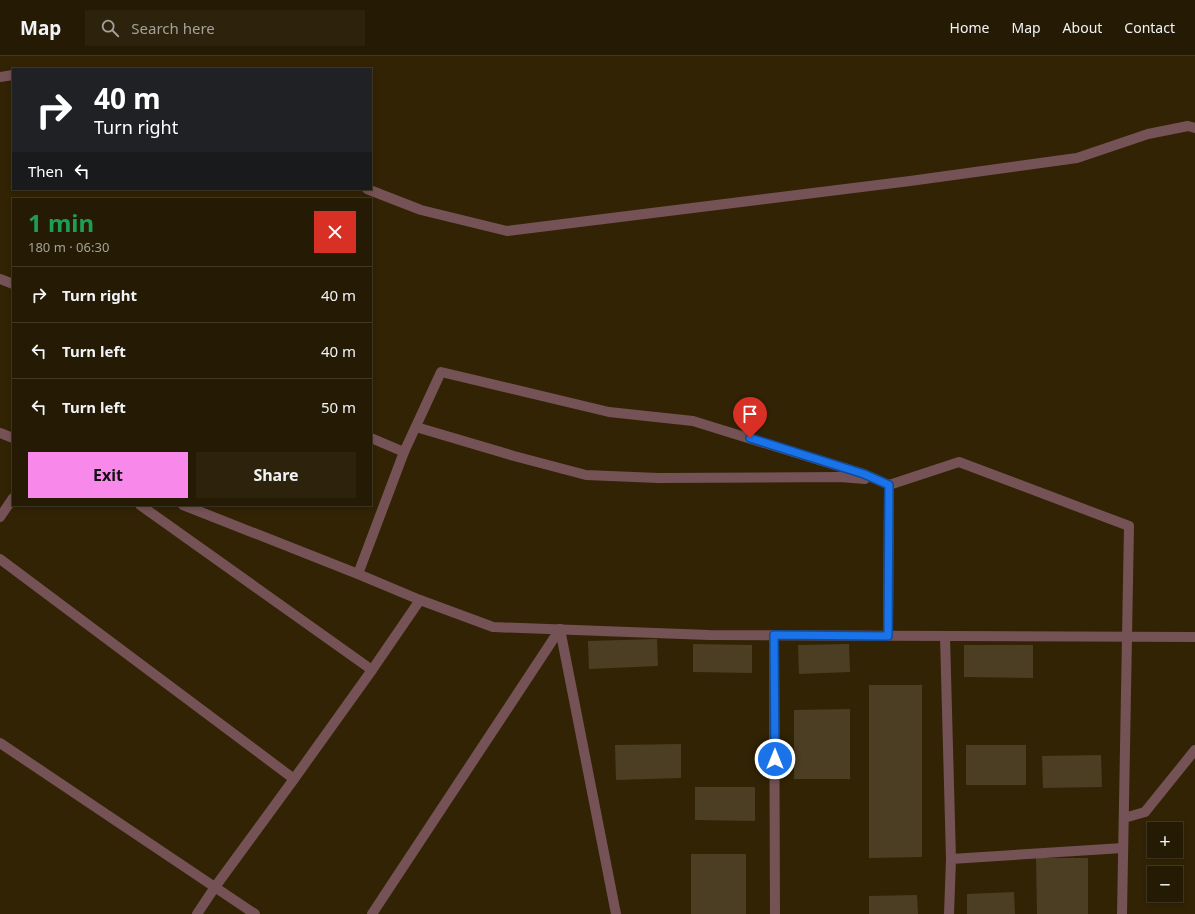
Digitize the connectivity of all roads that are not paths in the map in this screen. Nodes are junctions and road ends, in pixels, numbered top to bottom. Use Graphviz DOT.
graph roads {
  1 [pos="12,75"];
  2 [pos="0,77"];
  3 [pos="1195,128"];
  4 [pos="370,190"];
  5 [pos="0,279"];
  6 [pos="12,284"];
  7 [pos="416,427"];
  8 [pos="0,433"];
  9 [pos="12,438"];
  10 [pos="372,438"];
  11 [pos="404,452"];
  12 [pos="885,483"];
  13 [pos="12,499"];
  14 [pos="141,506"];
  15 [pos="186,506"];
  16 [pos="0,517"];
  17 [pos="0,559"];
  18 [pos="358,574"];
  19 [pos="420,600"];
  20 [pos="560,629"];
  21 [pos="774,635"];
  22 [pos="888,636"];
  23 [pos="945,636"];
  24 [pos="1128,637"];
  25 [pos="1195,637"];
  26 [pos="372,670"];
  27 [pos="0,743"];
  28 [pos="1195,750"];
  29 [pos="294,779"];
  30 [pos="1124,818"];
  31 [pos="1123,848"];
  32 [pos="951,859"];
  33 [pos="215,887"];
  34 [pos="197,914"];
  35 [pos="255,914"];
  36 [pos="372,914"];
  37 [pos="616,914"];
  38 [pos="775,914"];
  39 [pos="949,914"];
  40 [pos="1122,914"];
  1 -- 2 [label="street"];
  3 -- 4 [label="street"];
  5 -- 6 [label="street"];
  7 -- 11 [label="street"];
  7 -- 12 [label="street"];
  7 -- 12 [label="street"];
  8 -- 9 [label="street"];
  10 -- 11 [label="street"];
  11 -- 18 [label="street"];
  12 -- 22 [label="street"];
  12 -- 24 [label="street"];
  13 -- 16 [label="street"];
  14 -- 26 [label="street"];
  15 -- 18 [label="street"];
  17 -- 29 [label="street"];
  18 -- 19 [label="street"];
  19 -- 20 [label="street"];
  19 -- 26 [label="street"];
  20 -- 21 [label="street"];
  20 -- 36 [label="street"];
  20 -- 37 [label="street"];
  21 -- 22 [label="street"];
  21 -- 38 [label="street"];
  22 -- 23 [label="street"];
  23 -- 24 [label="street"];
  23 -- 32 [label="street"];
  24 -- 25 [label="street"];
  24 -- 30 [label="street"];
  26 -- 29 [label="street"];
  27 -- 33 [label="street"];
  28 -- 30 [label="street"];
  29 -- 33 [label="street"];
  30 -- 31 [label="street"];
  31 -- 32 [label="street"];
  31 -- 40 [label="street"];
  32 -- 39 [label="street"];
  33 -- 34 [label="street"];
  33 -- 35 [label="street"];
}
